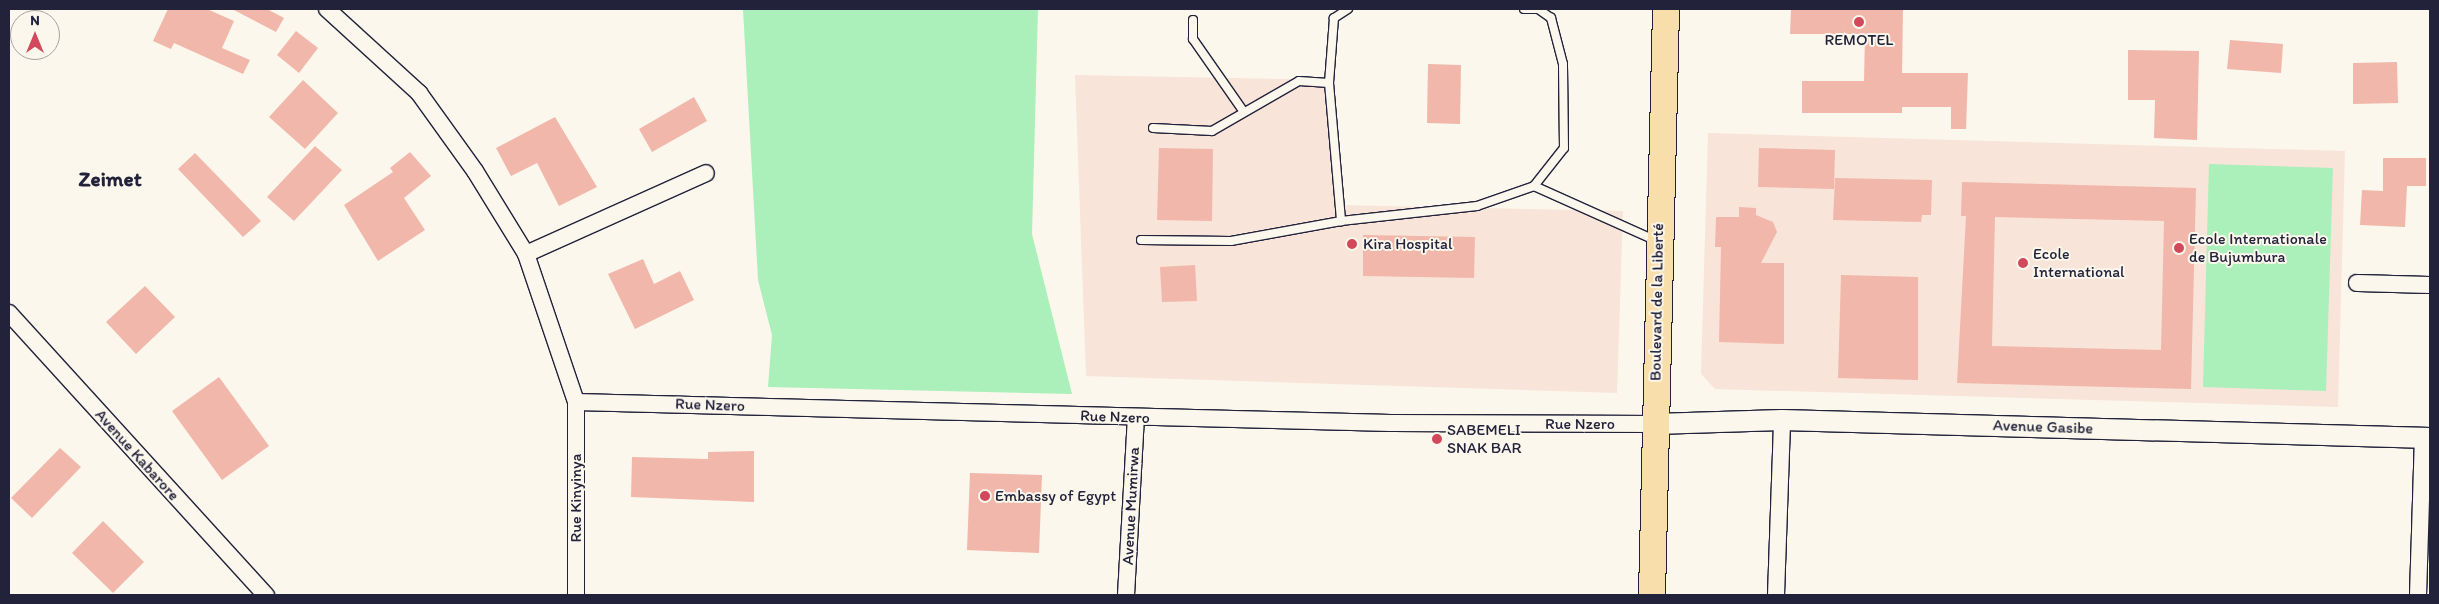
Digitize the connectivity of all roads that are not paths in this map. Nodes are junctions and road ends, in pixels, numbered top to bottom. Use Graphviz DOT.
graph roads {
  1 [pos="327,9"];
  2 [pos="1348,9"];
  3 [pos="1524,9"];
  4 [pos="1666,9"];
  5 [pos="1193,20"];
  6 [pos="1329,83"];
  7 [pos="1244,112"];
  8 [pos="1153,128"];
  9 [pos="706,172"];
  10 [pos="1534,186"];
  11 [pos="1341,220"];
  12 [pos="1141,240"];
  13 [pos="1658,242"];
  14 [pos="526,254"];
  15 [pos="2357,283"];
  16 [pos="2430,285"];
  17 [pos="9,313"];
  18 [pos="576,402"];
  19 [pos="1136,417"];
  20 [pos="1782,420"];
  21 [pos="1655,424"];
  22 [pos="2426,438"];
  23 [pos="266,595"];
  24 [pos="576,595"];
  25 [pos="1126,595"];
  26 [pos="1652,595"];
  27 [pos="1776,595"];
  28 [pos="2418,595"];
  1 -- 14 [label="street, Rue Kinyinya"];
  2 -- 6 [label="lane"];
  3 -- 10 [label="lane"];
  4 -- 13 [label="highway, Boulevard de la Liberté"];
  5 -- 7 [label="lane"];
  6 -- 7 [label="lane"];
  6 -- 11 [label="lane"];
  7 -- 8 [label="lane"];
  9 -- 14 [label="street"];
  10 -- 11 [label="lane"];
  10 -- 13 [label="lane"];
  11 -- 12 [label="lane"];
  13 -- 21 [label="highway, Boulevard de la Liberté"];
  14 -- 18 [label="street, Rue Kinyinya"];
  15 -- 16 [label="street"];
  17 -- 23 [label="street, Avenue Kabarore"];
  18 -- 19 [label="street, Rue Nzero"];
  18 -- 24 [label="street, Rue Kinyinya"];
  19 -- 21 [label="street, Rue Nzero"];
  19 -- 25 [label="street, Avenue Mumirwa"];
  20 -- 21 [label="street, Avenue Gasibe"];
  20 -- 22 [label="street, Avenue Gasibe"];
  20 -- 27 [label="street"];
  21 -- 26 [label="highway, Boulevard de la Liberté"];
  22 -- 28 [label="street"];
}
